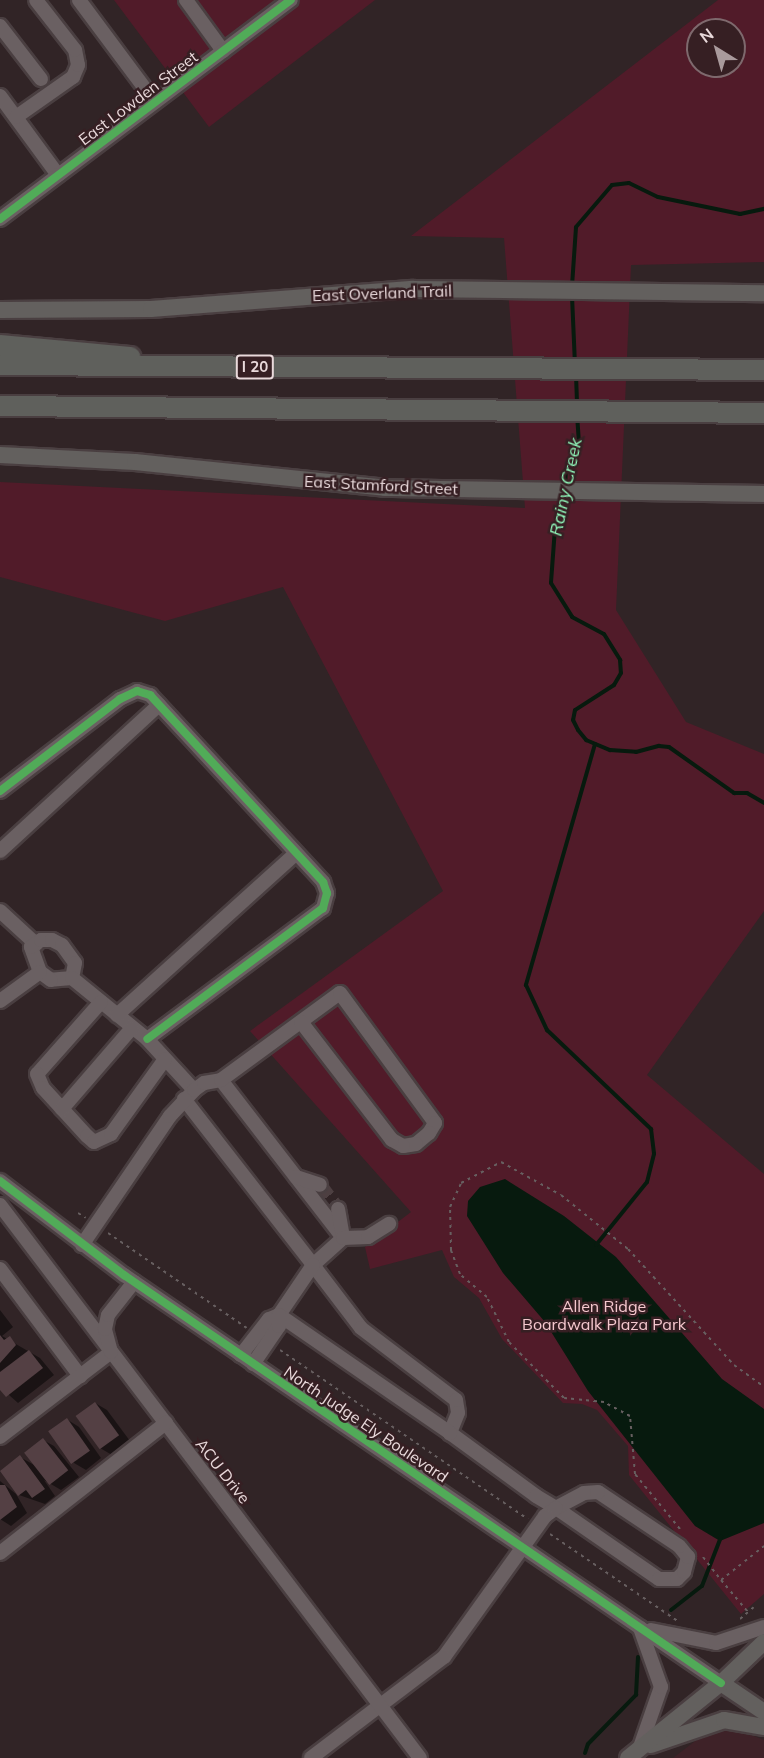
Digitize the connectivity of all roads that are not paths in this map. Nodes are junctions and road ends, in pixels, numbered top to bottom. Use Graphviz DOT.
graph roads {
  1 [pos="36,0"];
  2 [pos="79,0"];
  3 [pos="186,0"];
  4 [pos="291,0"];
  5 [pos="0,26"];
  6 [pos="223,51"];
  7 [pos="41,79"];
  8 [pos="0,96"];
  9 [pos="155,102"];
  10 [pos="16,117"];
  11 [pos="58,175"];
  12 [pos="0,219"];
  13 [pos="764,293"];
  14 [pos="0,310"];
  15 [pos="0,345"];
  16 [pos="0,365"];
  17 [pos="148,367"];
  18 [pos="764,370"];
  19 [pos="0,406"];
  20 [pos="764,413"];
  21 [pos="0,455"];
  22 [pos="764,494"];
  23 [pos="159,705"];
  24 [pos="0,791"];
  25 [pos="0,851"];
  26 [pos="296,853"];
  27 [pos="0,912"];
  28 [pos="36,944"];
  29 [pos="40,972"];
  30 [pos="72,978"];
  31 [pos="0,1001"];
  32 [pos="101,1002"];
  33 [pos="117,1015"];
  34 [pos="301,1022"];
  35 [pos="132,1028"];
  36 [pos="147,1040"];
  37 [pos="165,1059"];
  38 [pos="221,1080"];
  39 [pos="189,1094"];
  40 [pos="62,1108"];
  41 [pos="296,1177"];
  42 [pos="0,1181"];
  43 [pos="321,1185"];
  44 [pos="0,1205"];
  45 [pos="338,1209"];
  46 [pos="389,1224"];
  47 [pos="343,1238"];
  48 [pos="82,1245"];
  49 [pos="313,1265"];
  50 [pos="0,1269"];
  51 [pos="134,1282"];
  52 [pos="279,1315"];
  53 [pos="111,1352"];
  54 [pos="241,1355"];
  55 [pos="253,1364"];
  56 [pos="80,1376"];
  57 [pos="166,1423"];
  58 [pos="2,1431"];
  59 [pos="450,1433"];
  60 [pos="556,1508"];
  61 [pos="523,1548"];
  62 [pos="0,1553"];
  63 [pos="764,1627"];
  64 [pos="640,1628"];
  65 [pos="764,1642"];
  66 [pos="721,1683"];
  67 [pos="380,1706"];
  68 [pos="764,1712"];
  69 [pos="764,1727"];
  70 [pos="633,1754"];
  71 [pos="311,1758"];
  72 [pos="420,1758"];
  1 -- 10 [label="street"];
  2 -- 9 [label="street"];
  3 -- 6 [label="street"];
  4 -- 6 [label="street, East Lowden Street"];
  5 -- 7 [label="street"];
  6 -- 9 [label="street, East Lowden Street"];
  8 -- 10 [label="street"];
  9 -- 11 [label="street, East Lowden Street"];
  10 -- 11 [label="street"];
  11 -- 12 [label="street, East Lowden Street"];
  13 -- 14 [label="main road, East Overland Trail"];
  15 -- 17 [label="highway"];
  16 -- 17 [label="highway, I 20"];
  17 -- 18 [label="highway, I 20"];
  19 -- 20 [label="highway"];
  21 -- 22 [label="main road, East Stamford Street"];
  23 -- 24 [label="street"];
  23 -- 25 [label="street"];
  23 -- 26 [label="street"];
  26 -- 33 [label="street"];
  26 -- 36 [label="street"];
  27 -- 28 [label="street"];
  28 -- 29 [label="street"];
  28 -- 30 [label="street"];
  29 -- 30 [label="street"];
  29 -- 31 [label="street"];
  30 -- 32 [label="street"];
  32 -- 33 [label="street"];
  32 -- 40 [label="street"];
  33 -- 35 [label="street"];
  34 -- 34 [label="street"];
  34 -- 38 [label="street"];
  35 -- 36 [label="street"];
  35 -- 40 [label="street"];
  36 -- 37 [label="street"];
  37 -- 39 [label="street"];
  37 -- 40 [label="street"];
  38 -- 39 [label="street"];
  38 -- 41 [label="street"];
  39 -- 48 [label="street"];
  39 -- 49 [label="street"];
  41 -- 43 [label="street"];
  41 -- 47 [label="street"];
  42 -- 48 [label="street, North Judge Ely Boulevard"];
  44 -- 53 [label="street, ACU Drive"];
  45 -- 47 [label="street"];
  46 -- 47 [label="street"];
  47 -- 49 [label="street"];
  48 -- 51 [label="street, North Judge Ely Boulevard"];
  49 -- 52 [label="street"];
  49 -- 59 [label="street"];
  50 -- 56 [label="street"];
  51 -- 53 [label="street"];
  51 -- 54 [label="street, North Judge Ely Boulevard"];
  52 -- 54 [label="street"];
  52 -- 55 [label="street"];
  52 -- 59 [label="street"];
  53 -- 56 [label="street"];
  53 -- 57 [label="street, ACU Drive"];
  54 -- 55 [label="street, North Judge Ely Boulevard"];
  55 -- 61 [label="street, North Judge Ely Boulevard"];
  56 -- 58 [label="street"];
  57 -- 62 [label="street"];
  57 -- 67 [label="street, ACU Drive"];
  59 -- 60 [label="street"];
  60 -- 60 [label="street"];
  60 -- 61 [label="street"];
  61 -- 64 [label="street, North Judge Ely Boulevard"];
  61 -- 67 [label="street"];
  63 -- 64 [label="street"];
  64 -- 66 [label="street, North Judge Ely Boulevard"];
  64 -- 70 [label="street"];
  65 -- 66 [label="main road"];
  66 -- 68 [label="main road, North Judge Ely Boulevard"];
  66 -- 70 [label="main road"];
  67 -- 71 [label="street"];
  67 -- 72 [label="street, ACU Drive"];
  69 -- 70 [label="main road"];
}
